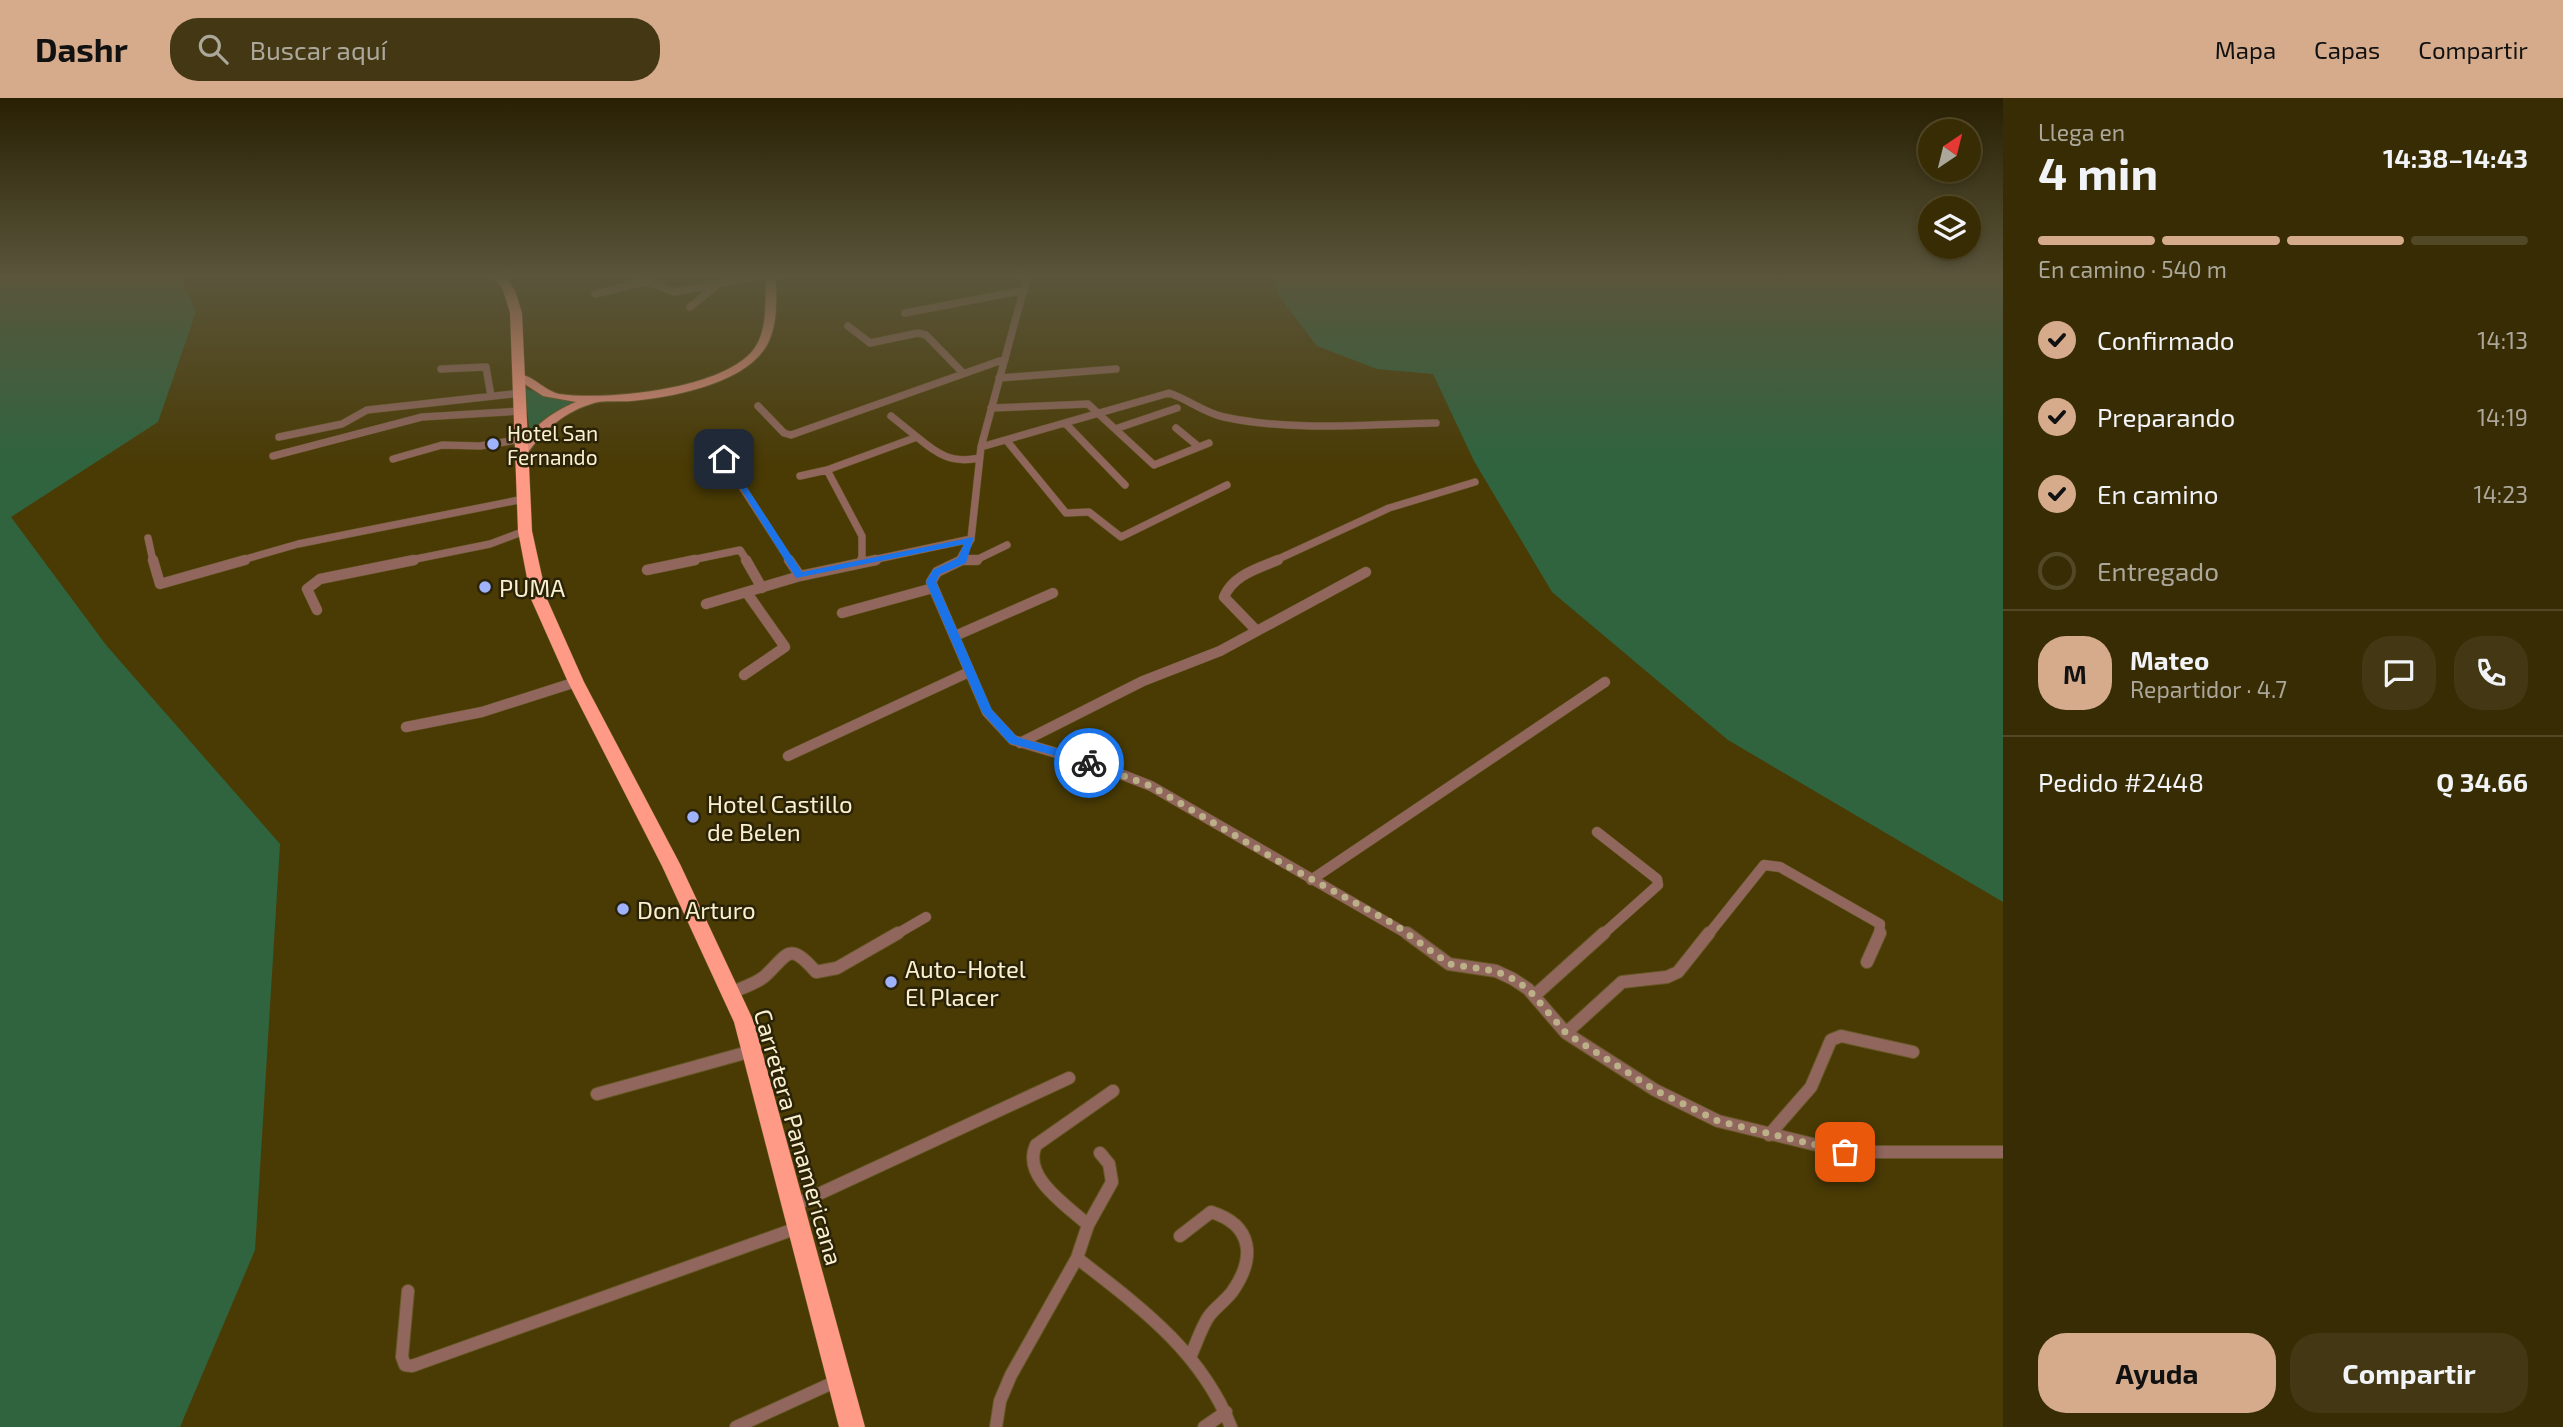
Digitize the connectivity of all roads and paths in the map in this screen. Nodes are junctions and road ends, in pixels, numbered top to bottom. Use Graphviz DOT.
graph roads {
  1 [pos="518,339"];
  2 [pos="764,339"];
  3 [pos="773,339"];
  4 [pos="865,339"];
  5 [pos="889,339"];
  6 [pos="930,339"];
  7 [pos="1011,339"];
  8 [pos="1005,359"];
  9 [pos="441,369"];
  10 [pos="1116,369"];
  11 [pos="963,373"];
  12 [pos="999,378"];
  13 [pos="664,391"];
  14 [pos="521,393"];
  15 [pos="491,396"];
  16 [pos="594,400"];
  17 [pos="758,406"];
  18 [pos="991,408"];
  19 [pos="1177,408"];
  20 [pos="1100,415"];
  21 [pos="891,416"];
  22 [pos="1436,423"];
  23 [pos="1066,424"];
  24 [pos="1176,428"];
  25 [pos="1115,429"];
  26 [pos="279,437"];
  27 [pos="917,437"];
  28 [pos="1007,441"];
  29 [pos="1209,443"];
  30 [pos="523,445"];
  31 [pos="981,447"];
  32 [pos="1199,447"];
  33 [pos="273,456"];
  34 [pos="979,458"];
  35 [pos="393,459"];
  36 [pos="724,459"];
  37 [pos="827,470"];
  38 [pos="800,476"];
  39 [pos="1475,482"];
  40 [pos="1125,485"];
  41 [pos="1227,485"];
  42 [pos="524,499"];
  43 [pos="525,531"];
  44 [pos="148,538"];
  45 [pos="971,539"];
  46 [pos="1007,545"];
  47 [pos="962,560"];
  48 [pos="862,563"];
  49 [pos="647,570"];
  50 [pos="1366,572"];
  51 [pos="800,576"];
  52 [pos="933,587"];
  53 [pos="762,588"];
  54 [pos="747,593"];
  55 [pos="1053,593"];
  56 [pos="706,604"];
  57 [pos="317,610"];
  58 [pos="842,613"];
  59 [pos="1256,630"];
  60 [pos="954,636"];
  61 [pos="969,672"];
  62 [pos="744,675"];
  63 [pos="576,682"];
  64 [pos="1605,682"];
  65 [pos="407,727"];
  66 [pos="1020,743"];
  67 [pos="788,756"];
  68 [pos="1597,832"];
  69 [pos="1311,880"];
  70 [pos="926,917"];
  71 [pos="1867,962"];
  72 [pos="730,993"];
  73 [pos="1534,996"];
  74 [pos="1566,1033"];
  75 [pos="752,1051"];
  76 [pos="1913,1052"];
  77 [pos="1069,1078"];
  78 [pos="1113,1091"];
  79 [pos="597,1094"];
  80 [pos="1769,1135"];
  81 [pos="2003,1152"];
  82 [pos="1100,1153"];
  83 [pos="795,1205"];
  84 [pos="1088,1225"];
  85 [pos="801,1227"];
  86 [pos="1180,1236"];
  87 [pos="1077,1258"];
  88 [pos="408,1291"];
  89 [pos="1191,1355"];
  90 [pos="839,1379"];
  91 [pos="1226,1412"];
  92 [pos="736,1427"];
  93 [pos="852,1427"];
  94 [pos="996,1427"];
  95 [pos="1204,1427"];
  96 [pos="1231,1427"];
  1 -- 14 [label="highway, Carretera Panamericana"];
  2 -- 13 [label="main road"];
  3 -- 13 [label="main road"];
  4 -- 5 [label="street"];
  6 -- 11 [label="street"];
  7 -- 8 [label="street"];
  8 -- 11 [label="street"];
  8 -- 12 [label="street"];
  9 -- 15 [label="street"];
  10 -- 12 [label="street"];
  11 -- 17 [label="street"];
  12 -- 18 [label="street"];
  13 -- 16 [label="main road"];
  14 -- 15 [label="street"];
  14 -- 16 [label="main road"];
  14 -- 30 [label="highway, Carretera Panamericana"];
  14 -- 33 [label="street"];
  15 -- 26 [label="street"];
  16 -- 30 [label="main road"];
  18 -- 20 [label="street"];
  18 -- 31 [label="street"];
  19 -- 25 [label="street"];
  20 -- 22 [label="street"];
  20 -- 23 [label="street"];
  20 -- 25 [label="street"];
  21 -- 27 [label="street"];
  23 -- 28 [label="street"];
  23 -- 40 [label="street"];
  24 -- 32 [label="street"];
  25 -- 32 [label="street"];
  27 -- 34 [label="street"];
  27 -- 37 [label="street"];
  28 -- 31 [label="street"];
  28 -- 41 [label="street"];
  29 -- 32 [label="street"];
  30 -- 35 [label="street"];
  30 -- 42 [label="highway, Carretera Panamericana"];
  31 -- 34 [label="street"];
  34 -- 45 [label="street"];
  36 -- 51 [label="street"];
  37 -- 38 [label="street"];
  37 -- 48 [label="street"];
  39 -- 59 [label="street"];
  42 -- 43 [label="highway, Carretera Panamericana"];
  42 -- 44 [label="street"];
  43 -- 57 [label="street"];
  43 -- 63 [label="highway, Carretera Panamericana"];
  45 -- 47 [label="street"];
  45 -- 48 [label="street"];
  46 -- 47 [label="street"];
  47 -- 52 [label="street"];
  48 -- 51 [label="street"];
  49 -- 53 [label="street"];
  50 -- 59 [label="street"];
  51 -- 53 [label="street"];
  52 -- 58 [label="street"];
  52 -- 60 [label="street"];
  53 -- 54 [label="street"];
  54 -- 56 [label="street"];
  54 -- 62 [label="street"];
  55 -- 60 [label="street"];
  59 -- 66 [label="street"];
  60 -- 61 [label="street"];
  61 -- 66 [label="street"];
  61 -- 67 [label="street"];
  63 -- 65 [label="street"];
  63 -- 72 [label="highway, Carretera Panamericana"];
  64 -- 69 [label="street"];
  66 -- 69 [label="street"];
  68 -- 73 [label="street"];
  69 -- 73 [label="street"];
  70 -- 72 [label="street"];
  71 -- 74 [label="street"];
  72 -- 75 [label="highway, Carretera Panamericana"];
  73 -- 74 [label="street"];
  74 -- 80 [label="street"];
  75 -- 79 [label="street"];
  75 -- 83 [label="highway, Carretera Panamericana"];
  76 -- 80 [label="street"];
  77 -- 83 [label="street"];
  78 -- 84 [label="street"];
  80 -- 81 [label="street"];
  82 -- 84 [label="street"];
  83 -- 85 [label="highway, Carretera Panamericana"];
  84 -- 87 [label="street"];
  85 -- 88 [label="street"];
  85 -- 90 [label="highway, Carretera Panamericana"];
  86 -- 89 [label="street"];
  87 -- 89 [label="street"];
  87 -- 94 [label="street"];
  89 -- 91 [label="street"];
  90 -- 92 [label="street"];
  90 -- 93 [label="highway, Carretera Panamericana"];
  91 -- 95 [label="street"];
  91 -- 96 [label="street"];
}
